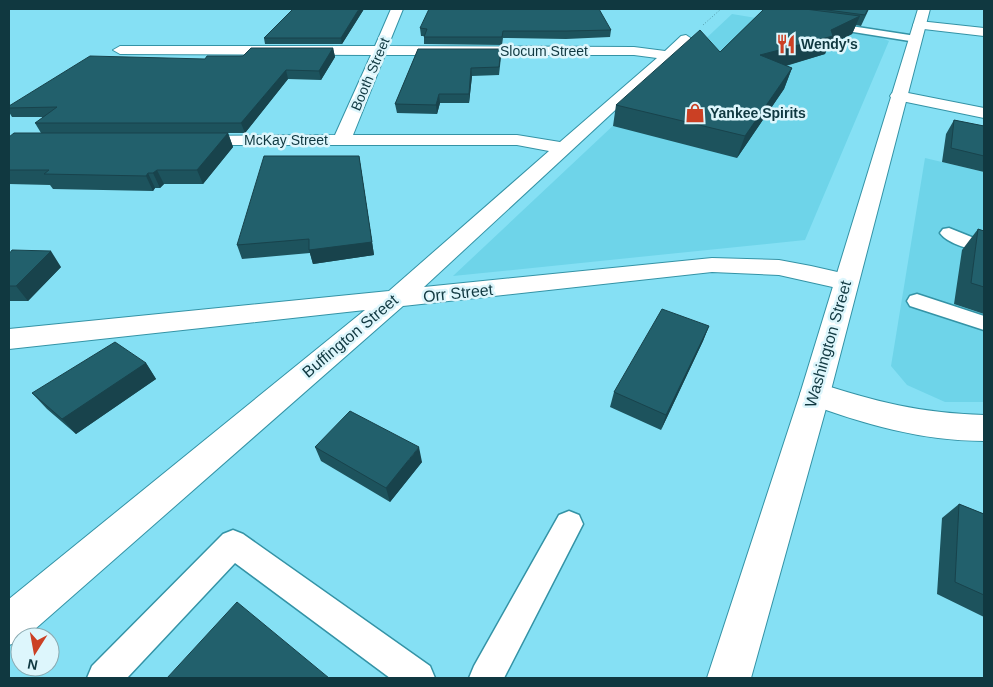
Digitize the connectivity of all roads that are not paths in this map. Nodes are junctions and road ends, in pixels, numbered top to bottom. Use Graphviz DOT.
graph roads {
  1 [pos="397,9"];
  2 [pos="812,24"];
  3 [pos="919,24"];
  4 [pos="984,32"];
  5 [pos="677,47"];
  6 [pos="120,50"];
  7 [pos="380,51"];
  8 [pos="898,96"];
  9 [pos="984,113"];
  10 [pos="176,140"];
  11 [pos="342,140"];
  12 [pos="563,148"];
  13 [pos="949,232"];
  14 [pos="984,247"];
  15 [pos="846,282"];
  16 [pos="394,300"];
  17 [pos="917,301"];
  18 [pos="984,323"];
  19 [pos="9,338"];
  20 [pos="815,394"];
  21 [pos="984,428"];
  22 [pos="569,524"];
  23 [pos="9,625"];
  24 [pos="104,678"];
  25 [pos="418,678"];
  26 [pos="486,678"];
  27 [pos="729,678"];
  1 -- 7 [label="street, Booth Street"];
  2 -- 3 [label="lane"];
  3 -- 4 [label="street"];
  3 -- 8 [label="street, Washington Street"];
  5 -- 7 [label="street, Slocum Street"];
  5 -- 12 [label="street, Buffington Street"];
  6 -- 7 [label="street, Slocum Street"];
  7 -- 11 [label="street, Booth Street"];
  8 -- 9 [label="street"];
  8 -- 15 [label="street, Washington Street"];
  10 -- 11 [label="street, McKay Street"];
  11 -- 12 [label="street, McKay Street"];
  12 -- 16 [label="street, Buffington Street"];
  13 -- 14 [label="lane"];
  15 -- 16 [label="street, Orr Street"];
  15 -- 20 [label="street, Washington Street"];
  16 -- 19 [label="street, Orr Street"];
  16 -- 23 [label="street, Buffington Street"];
  17 -- 18 [label="lane"];
  20 -- 21 [label="street"];
  20 -- 27 [label="street, Washington Street"];
  22 -- 26 [label="lane"];
  24 -- 25 [label="lane"];
}
